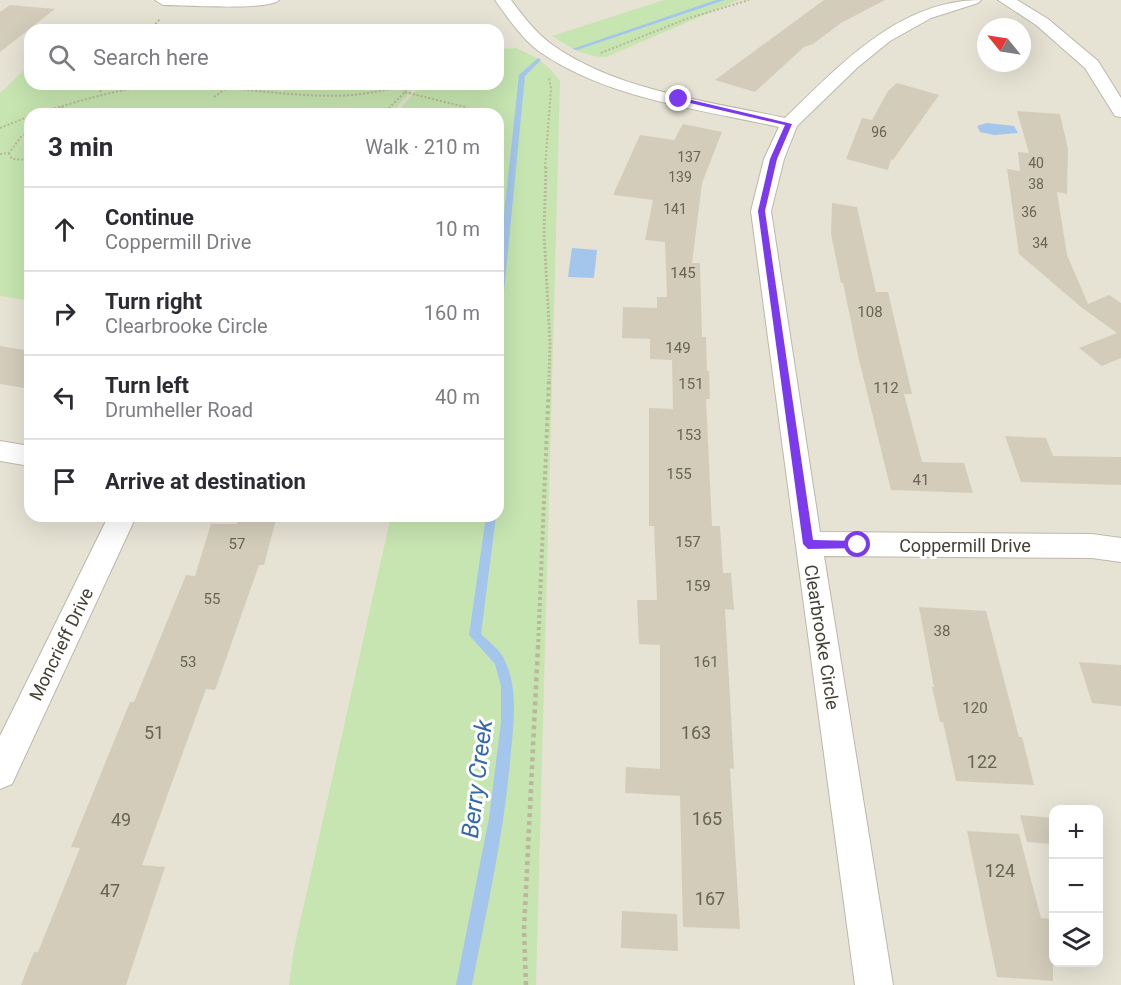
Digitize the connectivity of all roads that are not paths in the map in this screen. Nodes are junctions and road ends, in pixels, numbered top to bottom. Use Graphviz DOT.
graph roads {
  1 [pos="163,0"];
  2 [pos="271,0"];
  3 [pos="503,0"];
  4 [pos="973,0"];
  5 [pos="1006,0"];
  6 [pos="196,1"];
  7 [pos="1121,112"];
  8 [pos="789,124"];
  9 [pos="0,451"];
  10 [pos="24,455"];
  11 [pos="119,522"];
  12 [pos="808,544"];
  13 [pos="1121,550"];
  14 [pos="0,772"];
  15 [pos="874,985"];
  1 -- 6 [label="street"];
  2 -- 6 [label="street"];
  3 -- 8 [label="street"];
  4 -- 8 [label="street, Clearbrooke Circle"];
  5 -- 7 [label="street"];
  8 -- 12 [label="street, Clearbrooke Circle"];
  9 -- 10 [label="street"];
  11 -- 14 [label="street, Moncrieff Drive"];
  12 -- 13 [label="street, Coppermill Drive"];
  12 -- 15 [label="street, Clearbrooke Circle"];
}
